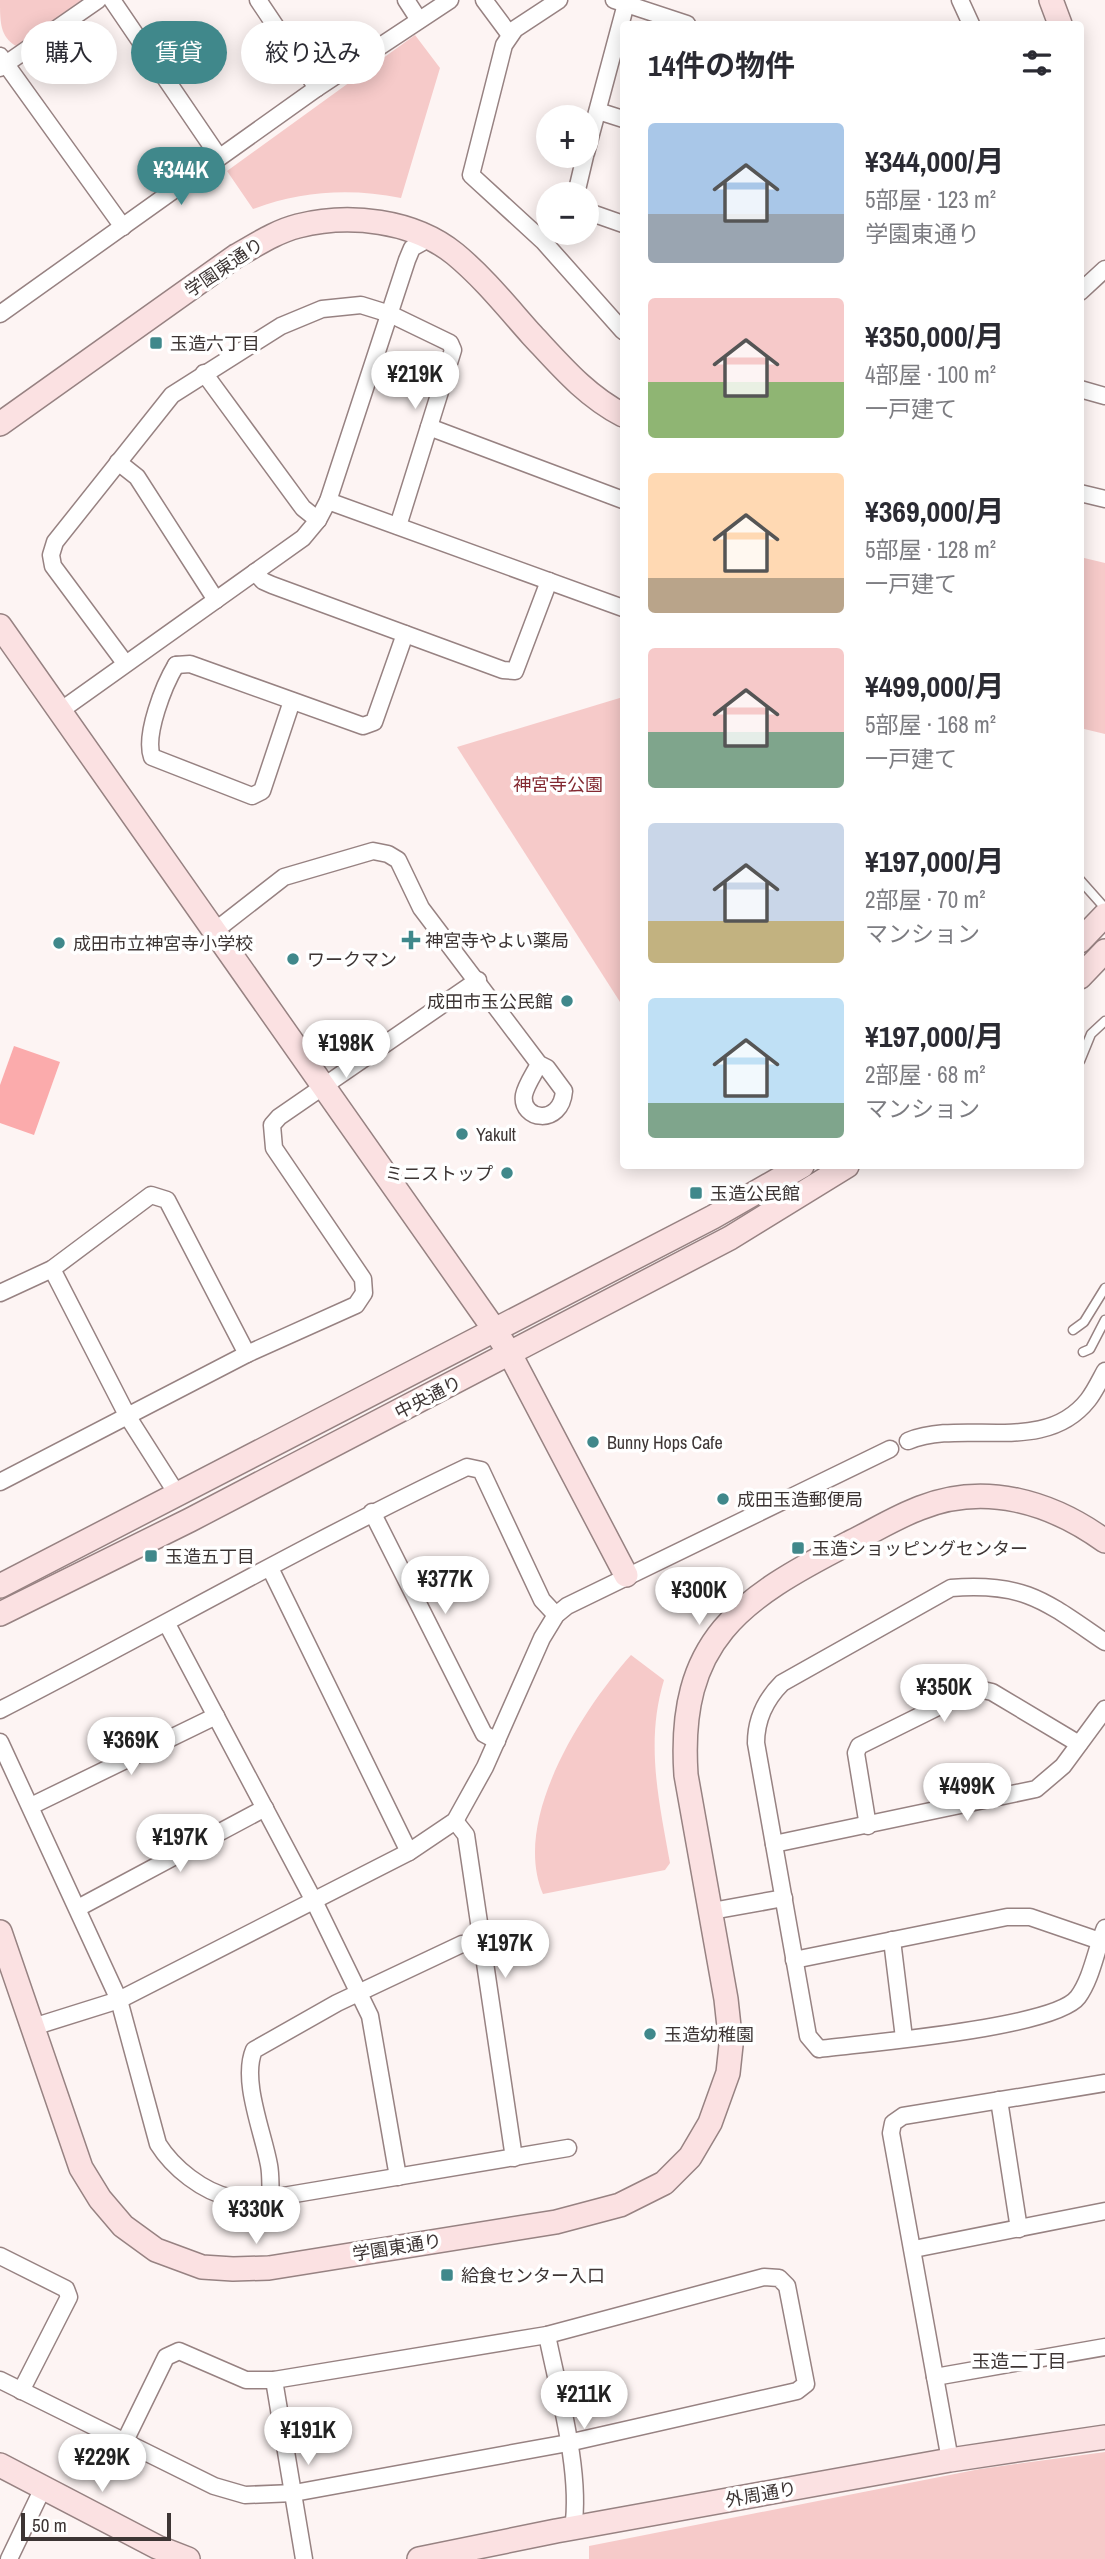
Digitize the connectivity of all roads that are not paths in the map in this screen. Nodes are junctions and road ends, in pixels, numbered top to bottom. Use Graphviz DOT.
graph roads {
  1 [pos="98,0"];
  2 [pos="111,0"];
  3 [pos="258,0"];
  4 [pos="406,0"];
  5 [pos="450,0"];
  6 [pos="484,0"];
  7 [pos="559,0"];
  8 [pos="960,0"];
  9 [pos="1051,0"];
  10 [pos="623,1"];
  11 [pos="419,20"];
  12 [pos="679,21"];
  13 [pos="970,21"];
  14 [pos="1059,21"];
  15 [pos="510,35"];
  16 [pos="2,62"];
  17 [pos="317,88"];
  18 [pos="599,107"];
  19 [pos="599,111"];
  20 [pos="620,118"];
  21 [pos="219,157"];
  22 [pos="599,216"];
  23 [pos="620,223"];
  24 [pos="123,227"];
  25 [pos="430,238"];
  26 [pos="1103,275"];
  27 [pos="1084,289"];
  28 [pos="0,314"];
  29 [pos="390,314"];
  30 [pos="620,328"];
  31 [pos="204,373"];
  32 [pos="1084,390"];
  33 [pos="1105,396"];
  34 [pos="620,414"];
  35 [pos="0,425"];
  36 [pos="429,427"];
  37 [pos="118,462"];
  38 [pos="1084,494"];
  39 [pos="620,499"];
  40 [pos="1105,499"];
  41 [pos="328,501"];
  42 [pos="318,520"];
  43 [pos="398,526"];
  44 [pos="255,572"];
  45 [pos="549,581"];
  46 [pos="216,600"];
  47 [pos="620,607"];
  48 [pos="0,626"];
  49 [pos="405,634"];
  50 [pos="161,639"];
  51 [pos="125,663"];
  52 [pos="176,665"];
  53 [pos="292,701"];
  54 [pos="60,711"];
  55 [pos="1084,884"];
  56 [pos="1105,908"];
  57 [pos="1105,915"];
  58 [pos="215,930"];
  59 [pos="1084,937"];
  60 [pos="1105,951"];
  61 [pos="1084,973"];
  62 [pos="478,980"];
  63 [pos="1105,1021"];
  64 [pos="1084,1051"];
  65 [pos="539,1064"];
  66 [pos="325,1087"];
  67 [pos="797,1169"];
  68 [pos="842,1169"];
  69 [pos="52,1269"];
  70 [pos="1105,1288"];
  71 [pos="0,1293"];
  72 [pos="1105,1320"];
  73 [pos="494,1329"];
  74 [pos="1073,1330"];
  75 [pos="1083,1352"];
  76 [pos="247,1354"];
  77 [pos="510,1354"];
  78 [pos="1105,1371"];
  79 [pos="128,1417"];
  80 [pos="908,1441"];
  81 [pos="890,1449"];
  82 [pos="2,1477"];
  83 [pos="184,1507"];
  84 [pos="372,1512"];
  85 [pos="1105,1541"];
  86 [pos="270,1568"];
  87 [pos="626,1574"];
  88 [pos="0,1586"];
  89 [pos="0,1614"];
  90 [pos="556,1615"];
  91 [pos="167,1624"];
  92 [pos="1105,1642"];
  93 [pos="1105,1709"];
  94 [pos="0,1710"];
  95 [pos="216,1716"];
  96 [pos="497,1741"];
  97 [pos="0,1742"];
  98 [pos="1079,1744"];
  99 [pos="31,1806"];
  100 [pos="265,1808"];
  101 [pos="455,1821"];
  102 [pos="868,1826"];
  103 [pos="774,1844"];
  104 [pos="409,1852"];
  105 [pos="784,1898"];
  106 [pos="314,1901"];
  107 [pos="78,1908"];
  108 [pos="712,1911"];
  109 [pos="0,1932"];
  110 [pos="1102,1935"];
  111 [pos="892,1940"];
  112 [pos="481,1942"];
  113 [pos="794,1960"];
  114 [pos="358,1993"];
  115 [pos="119,2000"];
  116 [pos="33,2027"];
  117 [pos="904,2038"];
  118 [pos="1105,2082"];
  119 [pos="999,2100"];
  120 [pos="568,2148"];
  121 [pos="514,2158"];
  122 [pos="398,2177"];
  123 [pos="271,2198"];
  124 [pos="1105,2211"];
  125 [pos="1019,2229"];
  126 [pos="915,2249"];
  127 [pos="0,2256"];
  128 [pos="547,2335"];
  129 [pos="1105,2347"];
  130 [pos="935,2377"];
  131 [pos="0,2380"];
  132 [pos="274,2380"];
  133 [pos="21,2391"];
  134 [pos="1105,2437"];
  135 [pos="124,2443"];
  136 [pos="568,2443"];
  137 [pos="950,2460"];
  138 [pos="0,2465"];
  139 [pos="43,2488"];
  140 [pos="294,2493"];
  141 [pos="573,2528"];
  142 [pos="6,2557"];
  143 [pos="188,2559"];
  144 [pos="304,2559"];
  145 [pos="419,2559"];
  1 -- 16 [label="street"];
  2 -- 21 [label="street"];
  3 -- 17 [label="street"];
  4 -- 11 [label="street"];
  5 -- 11 [label="street"];
  6 -- 15 [label="street"];
  7 -- 15 [label="street"];
  8 -- 13 [label="street"];
  9 -- 14 [label="street"];
  10 -- 12 [label="street"];
  10 -- 18 [label="street"];
  11 -- 17 [label="street"];
  15 -- 30 [label="street"];
  16 -- 24 [label="street"];
  17 -- 21 [label="street"];
  19 -- 20 [label="street"];
  21 -- 24 [label="street"];
  22 -- 23 [label="street"];
  24 -- 28 [label="street"];
  25 -- 29 [label="street"];
  25 -- 34 [label="street, 学園東通り"];
  25 -- 35 [label="street, 学園東通り"];
  26 -- 27 [label="street"];
  29 -- 31 [label="street"];
  29 -- 36 [label="street"];
  29 -- 41 [label="street"];
  31 -- 37 [label="street"];
  31 -- 42 [label="street"];
  32 -- 33 [label="street"];
  36 -- 39 [label="street"];
  36 -- 43 [label="street"];
  37 -- 46 [label="street"];
  37 -- 51 [label="street"];
  38 -- 40 [label="street"];
  41 -- 42 [label="street"];
  41 -- 43 [label="street"];
  42 -- 44 [label="street"];
  43 -- 45 [label="street"];
  44 -- 46 [label="street"];
  44 -- 49 [label="street"];
  45 -- 47 [label="street"];
  45 -- 49 [label="street"];
  46 -- 50 [label="street"];
  48 -- 54 [label="street"];
  49 -- 53 [label="street"];
  50 -- 51 [label="street"];
  50 -- 52 [label="street"];
  51 -- 54 [label="street"];
  52 -- 53 [label="street"];
  52 -- 53 [label="street"];
  54 -- 58 [label="street"];
  55 -- 56 [label="lane"];
  57 -- 59 [label="street"];
  58 -- 62 [label="street"];
  58 -- 66 [label="street"];
  60 -- 61 [label="street"];
  62 -- 65 [label="street"];
  62 -- 66 [label="street"];
  63 -- 64 [label="lane"];
  66 -- 73 [label="street"];
  66 -- 76 [label="street"];
  67 -- 73 [label="street, 中央通り"];
  68 -- 77 [label="street, 中央通り"];
  69 -- 71 [label="street"];
  69 -- 76 [label="street"];
  69 -- 79 [label="street"];
  70 -- 74 [label="lane"];
  72 -- 75 [label="lane"];
  73 -- 77 [label="street"];
  73 -- 83 [label="street, 中央通り"];
  76 -- 79 [label="street"];
  77 -- 83 [label="street, 中央通り"];
  77 -- 87 [label="street"];
  78 -- 80 [label="street"];
  79 -- 82 [label="street"];
  79 -- 83 [label="street"];
  81 -- 87 [label="street"];
  83 -- 88 [label="street, 中央通り"];
  83 -- 89 [label="street, 中央通り"];
  84 -- 86 [label="street"];
  84 -- 90 [label="street"];
  84 -- 96 [label="street"];
  85 -- 108 [label="street, 学園東通り"];
  86 -- 91 [label="street"];
  86 -- 104 [label="street"];
  87 -- 90 [label="street"];
  90 -- 96 [label="street"];
  91 -- 94 [label="street"];
  91 -- 95 [label="street"];
  92 -- 103 [label="street"];
  93 -- 98 [label="street"];
  95 -- 99 [label="street"];
  95 -- 100 [label="street"];
  96 -- 101 [label="street"];
  97 -- 99 [label="street"];
  98 -- 102 [label="street"];
  98 -- 102 [label="street"];
  99 -- 107 [label="street"];
  100 -- 106 [label="street"];
  100 -- 107 [label="street"];
  101 -- 104 [label="street"];
  101 -- 112 [label="street"];
  102 -- 103 [label="street"];
  103 -- 105 [label="street"];
  104 -- 106 [label="street"];
  105 -- 108 [label="street"];
  105 -- 113 [label="street"];
  106 -- 114 [label="street"];
  106 -- 115 [label="street"];
  107 -- 115 [label="street"];
  108 -- 116 [label="street, 学園東通り"];
  109 -- 116 [label="street, 学園東通り"];
  110 -- 111 [label="street"];
  110 -- 117 [label="street"];
  111 -- 113 [label="street"];
  111 -- 117 [label="street"];
  112 -- 114 [label="street"];
  112 -- 121 [label="street"];
  113 -- 117 [label="street"];
  114 -- 122 [label="street"];
  114 -- 123 [label="street"];
  115 -- 116 [label="street"];
  115 -- 123 [label="street"];
  118 -- 119 [label="street"];
  119 -- 125 [label="street"];
  119 -- 126 [label="street"];
  120 -- 121 [label="street"];
  121 -- 122 [label="street"];
  122 -- 123 [label="street"];
  124 -- 125 [label="street"];
  125 -- 126 [label="street"];
  126 -- 130 [label="street"];
  127 -- 133 [label="street"];
  128 -- 132 [label="street"];
  128 -- 136 [label="street"];
  128 -- 136 [label="street"];
  129 -- 130 [label="street"];
  130 -- 137 [label="street"];
  131 -- 133 [label="street"];
  132 -- 135 [label="street"];
  132 -- 140 [label="street"];
  133 -- 135 [label="street"];
  134 -- 137 [label="street, 外周通り"];
  135 -- 140 [label="street"];
  136 -- 140 [label="street"];
  136 -- 141 [label="street"];
  137 -- 141 [label="street, 外周通り"];
  138 -- 139 [label="street"];
  139 -- 142 [label="street"];
  139 -- 143 [label="street"];
  140 -- 144 [label="street"];
  141 -- 145 [label="street, 外周通り"];
}
